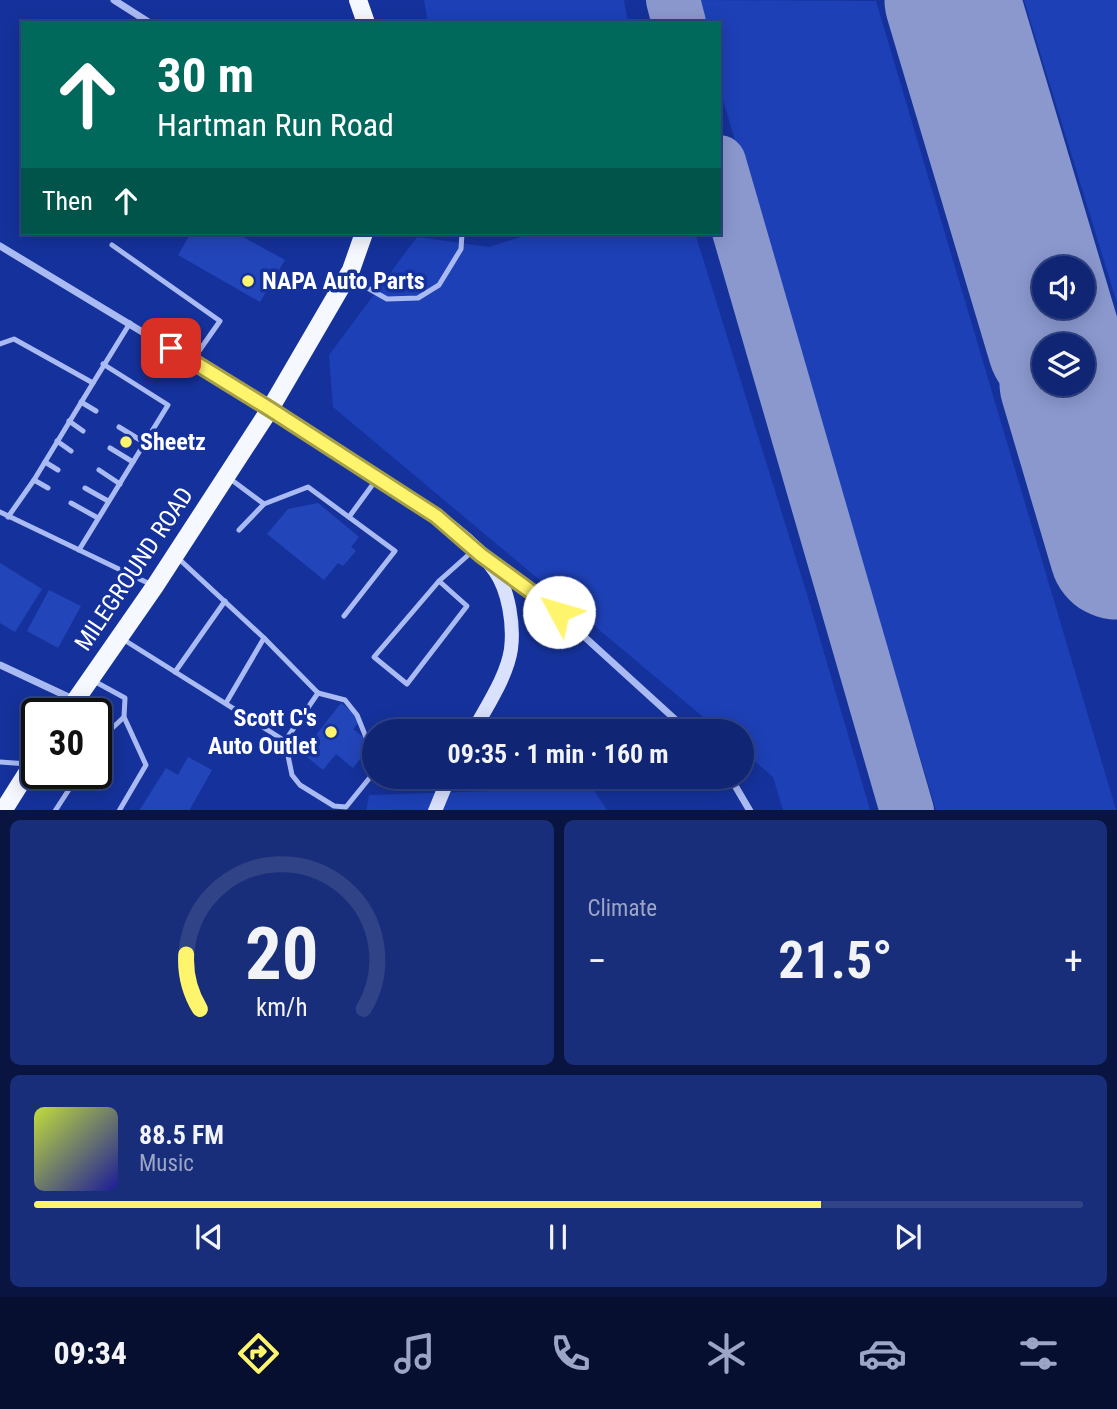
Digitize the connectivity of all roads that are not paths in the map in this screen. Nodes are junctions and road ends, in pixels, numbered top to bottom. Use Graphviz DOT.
graph roads {
  1 [pos="114,0"];
  2 [pos="358,0"];
  3 [pos="147,21"];
  4 [pos="365,21"];
  5 [pos="363,235"];
  6 [pos="462,235"];
  7 [pos="112,245"];
  8 [pos="0,246"];
  9 [pos="347,277"];
  10 [pos="130,323"];
  11 [pos="0,344"];
  12 [pos="192,361"];
  13 [pos="103,364"];
  14 [pos="93,383"];
  15 [pos="81,402"];
  16 [pos="270,409"];
  17 [pos="96,411"];
  18 [pos="69,421"];
  19 [pos="119,426"];
  20 [pos="83,431"];
  21 [pos="57,441"];
  22 [pos="145,443"];
  23 [pos="110,448"];
  24 [pos="71,451"];
  25 [pos="45,461"];
  26 [pos="133,462"];
  27 [pos="58,470"];
  28 [pos="99,470"];
  29 [pos="226,476"];
  30 [pos="377,478"];
  31 [pos="34,480"];
  32 [pos="120,484"];
  33 [pos="48,488"];
  34 [pos="85,488"];
  35 [pos="108,501"];
  36 [pos="71,503"];
  37 [pos="264,504"];
  38 [pos="0,512"];
  39 [pos="8,517"];
  40 [pos="349,517"];
  41 [pos="98,519"];
  42 [pos="239,530"];
  43 [pos="79,550"];
  44 [pos="478,552"];
  45 [pos="175,555"];
  46 [pos="439,581"];
  47 [pos="155,586"];
  48 [pos="225,601"];
  49 [pos="344,616"];
  50 [pos="118,637"];
  51 [pos="264,638"];
  52 [pos="0,665"];
  53 [pos="175,672"];
  54 [pos="90,679"];
  55 [pos="318,693"];
  56 [pos="56,698"];
  57 [pos="77,698"];
  58 [pos="226,703"];
  59 [pos="124,717"];
  60 [pos="480,719"];
  61 [pos="675,719"];
  62 [pos="112,728"];
  63 [pos="362,730"];
  64 [pos="285,740"];
  65 [pos="21,761"];
  66 [pos="0,762"];
  67 [pos="21,781"];
  68 [pos="362,787"];
  69 [pos="69,789"];
  70 [pos="444,789"];
  71 [pos="737,789"];
  72 [pos="3,810"];
  73 [pos="55,810"];
  74 [pos="119,810"];
  75 [pos="435,810"];
  76 [pos="750,810"];
  1 -- 3 [label="street"];
  2 -- 4 [label="main road"];
  5 -- 9 [label="main road, MILEGROUND ROAD"];
  6 -- 9 [label="lane"];
  7 -- 12 [label="lane"];
  8 -- 10 [label="street"];
  9 -- 16 [label="main road, MILEGROUND ROAD"];
  10 -- 12 [label="street"];
  10 -- 13 [label="lane"];
  11 -- 14 [label="lane"];
  12 -- 16 [label="street"];
  13 -- 14 [label="lane"];
  13 -- 22 [label="lane"];
  14 -- 15 [label="lane"];
  15 -- 17 [label="lane"];
  15 -- 18 [label="lane"];
  16 -- 29 [label="main road, MILEGROUND ROAD"];
  16 -- 30 [label="main road"];
  18 -- 20 [label="lane"];
  18 -- 21 [label="lane"];
  19 -- 22 [label="lane"];
  21 -- 24 [label="lane"];
  21 -- 25 [label="lane"];
  22 -- 26 [label="lane"];
  23 -- 26 [label="lane"];
  25 -- 27 [label="lane"];
  25 -- 31 [label="lane"];
  26 -- 32 [label="lane"];
  28 -- 32 [label="lane"];
  29 -- 37 [label="lane"];
  29 -- 45 [label="main road, MILEGROUND ROAD"];
  30 -- 40 [label="lane"];
  30 -- 44 [label="main road"];
  31 -- 33 [label="lane"];
  31 -- 39 [label="lane"];
  32 -- 35 [label="lane"];
  34 -- 35 [label="lane"];
  35 -- 41 [label="lane"];
  36 -- 41 [label="lane"];
  37 -- 40 [label="lane"];
  37 -- 42 [label="lane"];
  38 -- 39 [label="lane"];
  39 -- 43 [label="lane"];
  40 -- 49 [label="lane"];
  41 -- 43 [label="lane"];
  43 -- 47 [label="lane"];
  44 -- 46 [label="lane"];
  44 -- 60 [label="main road"];
  44 -- 61 [label="street"];
  45 -- 47 [label="main road, MILEGROUND ROAD"];
  45 -- 48 [label="lane"];
  46 -- 46 [label="lane"];
  47 -- 50 [label="main road, MILEGROUND ROAD"];
  48 -- 51 [label="lane"];
  48 -- 53 [label="lane"];
  50 -- 53 [label="lane"];
  50 -- 54 [label="main road, MILEGROUND ROAD"];
  51 -- 55 [label="lane"];
  51 -- 58 [label="lane"];
  52 -- 56 [label="street"];
  53 -- 58 [label="lane"];
  54 -- 57 [label="main road, MILEGROUND ROAD"];
  54 -- 59 [label="lane"];
  55 -- 63 [label="lane"];
  55 -- 64 [label="lane"];
  58 -- 64 [label="lane"];
  59 -- 62 [label="lane"];
  59 -- 74 [label="lane"];
  64 -- 68 [label="lane"];
  65 -- 66 [label="lane"];
  67 -- 72 [label="main road"];
  69 -- 73 [label="lane"];
  70 -- 75 [label="main road"];
  71 -- 76 [label="street"];
}
